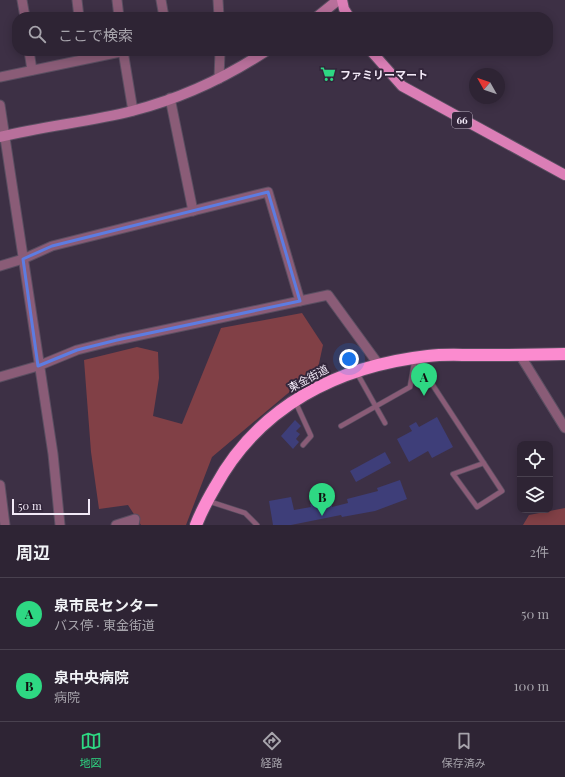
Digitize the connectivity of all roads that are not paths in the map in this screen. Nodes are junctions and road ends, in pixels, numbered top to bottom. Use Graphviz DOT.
graph roads {
  1 [pos="22,0"];
  2 [pos="77,0"];
  3 [pos="117,0"];
  4 [pos="161,0"];
  5 [pos="218,0"];
  6 [pos="338,0"];
  7 [pos="342,0"];
  8 [pos="23,12"];
  9 [pos="78,12"];
  10 [pos="118,12"];
  11 [pos="163,12"];
  12 [pos="219,12"];
  13 [pos="323,12"];
  14 [pos="346,12"];
  15 [pos="31,56"];
  16 [pos="81,56"];
  17 [pos="125,56"];
  18 [pos="220,56"];
  19 [pos="258,56"];
  20 [pos="375,56"];
  21 [pos="32,70"];
  22 [pos="0,77"];
  23 [pos="219,79"];
  24 [pos="170,98"];
  25 [pos="0,105"];
  26 [pos="133,111"];
  27 [pos="2,136"];
  28 [pos="565,174"];
  29 [pos="193,211"];
  30 [pos="23,259"];
  31 [pos="0,266"];
  32 [pos="300,300"];
  33 [pos="565,354"];
  34 [pos="520,355"];
  35 [pos="415,358"];
  36 [pos="38,366"];
  37 [pos="379,366"];
  38 [pos="356,371"];
  39 [pos="0,377"];
  40 [pos="294,400"];
  41 [pos="376,406"];
  42 [pos="385,423"];
  43 [pos="341,426"];
  44 [pos="565,428"];
  45 [pos="303,444"];
  46 [pos="484,463"];
  47 [pos="0,485"];
  48 [pos="207,501"];
  49 [pos="5,525"];
  50 [pos="60,525"];
  51 [pos="116,525"];
  52 [pos="134,525"];
  53 [pos="196,525"];
  54 [pos="257,525"];
  1 -- 8 [label="street"];
  2 -- 9 [label="street"];
  3 -- 10 [label="street"];
  4 -- 11 [label="street"];
  5 -- 12 [label="street"];
  6 -- 13 [label="street"];
  7 -- 14 [label="main road"];
  15 -- 21 [label="street"];
  16 -- 21 [label="street"];
  17 -- 26 [label="street"];
  18 -- 23 [label="street"];
  19 -- 23 [label="street"];
  20 -- 28 [label="main road, 66"];
  21 -- 22 [label="street"];
  23 -- 24 [label="street"];
  24 -- 26 [label="street"];
  24 -- 29 [label="street"];
  25 -- 27 [label="street"];
  26 -- 27 [label="street"];
  27 -- 30 [label="street"];
  29 -- 30 [label="street"];
  29 -- 32 [label="street"];
  30 -- 31 [label="street"];
  30 -- 36 [label="street"];
  32 -- 36 [label="street"];
  32 -- 37 [label="street"];
  33 -- 34 [label="highway, 東金街道"];
  34 -- 35 [label="highway, 東金街道"];
  34 -- 44 [label="street"];
  35 -- 37 [label="highway, 東金街道"];
  35 -- 41 [label="lane"];
  35 -- 46 [label="lane"];
  36 -- 39 [label="street"];
  36 -- 50 [label="street"];
  37 -- 38 [label="highway, 東金街道"];
  38 -- 40 [label="highway, 東金街道"];
  38 -- 41 [label="lane"];
  40 -- 45 [label="lane"];
  40 -- 48 [label="highway, 東金街道"];
  41 -- 42 [label="lane"];
  41 -- 43 [label="lane"];
  46 -- 46 [label="lane"];
  47 -- 49 [label="street"];
  48 -- 53 [label="highway, 東金街道"];
  48 -- 54 [label="lane"];
  51 -- 52 [label="street"];
}
